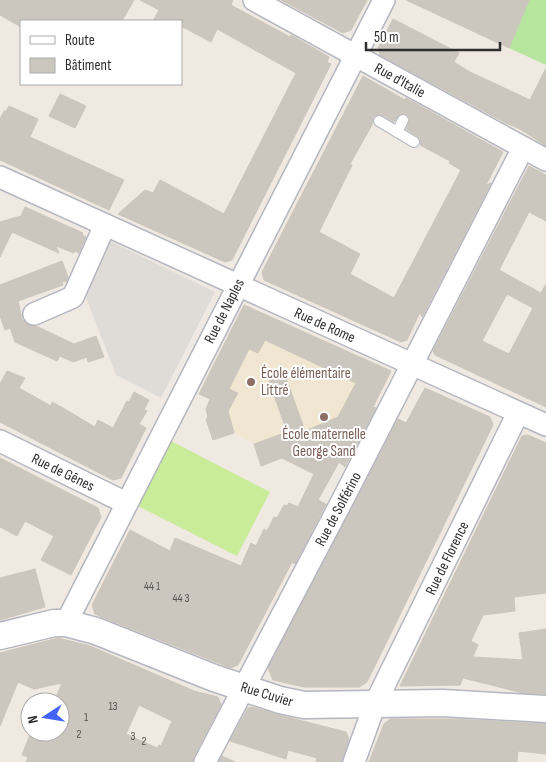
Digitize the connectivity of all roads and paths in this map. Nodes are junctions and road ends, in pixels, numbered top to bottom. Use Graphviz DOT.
graph roads {
  1 [pos="254,0"];
  2 [pos="384,0"];
  3 [pos="355,55"];
  4 [pos="403,120"];
  5 [pos="379,122"];
  6 [pos="397,132"];
  7 [pos="414,142"];
  8 [pos="523,148"];
  9 [pos="546,160"];
  10 [pos="0,177"];
  11 [pos="105,225"];
  12 [pos="238,285"];
  13 [pos="34,314"];
  14 [pos="415,358"];
  15 [pos="518,413"];
  16 [pos="546,425"];
  17 [pos="0,441"];
  18 [pos="126,503"];
  19 [pos="66,623"];
  20 [pos="0,636"];
  21 [pos="244,687"];
  22 [pos="375,704"];
  23 [pos="546,709"];
  24 [pos="205,762"];
  25 [pos="354,762"];
  1 -- 3 [label="street, Rue d'Italie"];
  2 -- 3 [label="street, Rue de Naples"];
  3 -- 8 [label="street, Rue d'Italie"];
  3 -- 12 [label="street, Rue de Naples"];
  4 -- 6 [label="lane"];
  5 -- 6 [label="lane"];
  6 -- 7 [label="lane"];
  8 -- 9 [label="street, Rue d'Italie"];
  8 -- 14 [label="street, Rue de Solférino"];
  10 -- 11 [label="street, Rue de Rome"];
  11 -- 12 [label="street, Rue de Rome"];
  11 -- 13 [label="street"];
  12 -- 14 [label="street, Rue de Rome"];
  12 -- 18 [label="street, Rue de Naples"];
  14 -- 15 [label="street, Rue de Rome"];
  14 -- 21 [label="street, Rue de Solférino"];
  15 -- 16 [label="street, Rue de Rome"];
  15 -- 22 [label="street, Rue de Florence"];
  17 -- 18 [label="street, Rue de Gênes"];
  18 -- 19 [label="street, Rue de Naples"];
  19 -- 20 [label="street, Rue Cuvier"];
  19 -- 21 [label="street, Rue Cuvier"];
  21 -- 22 [label="street, Rue Cuvier"];
  21 -- 24 [label="street, Rue de Solférino"];
  22 -- 23 [label="street, Rue Cuvier"];
  22 -- 25 [label="street, Rue de Florence"];
}
